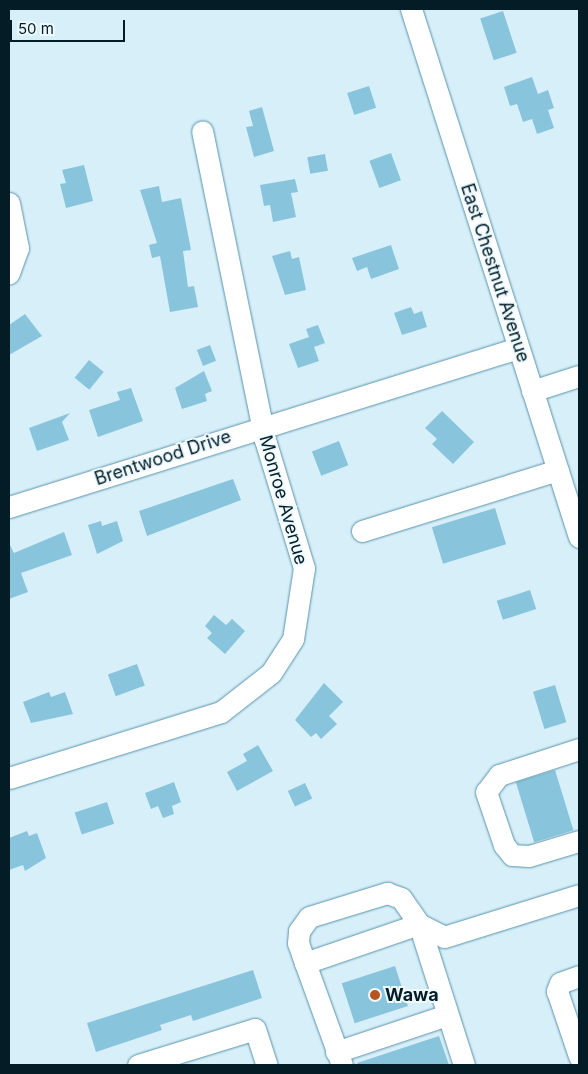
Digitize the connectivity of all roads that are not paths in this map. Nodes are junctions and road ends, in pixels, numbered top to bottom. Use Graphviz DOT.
graph roads {
  1 [pos="411,9"];
  2 [pos="202,130"];
  3 [pos="9,203"];
  4 [pos="9,273"];
  5 [pos="518,348"];
  6 [pos="579,376"];
  7 [pos="532,391"];
  8 [pos="262,427"];
  9 [pos="558,470"];
  10 [pos="9,507"];
  11 [pos="362,531"];
  12 [pos="579,537"];
  13 [pos="579,749"];
  14 [pos="9,778"];
  15 [pos="579,841"];
  16 [pos="579,895"];
  17 [pos="419,924"];
  18 [pos="305,963"];
  19 [pos="579,976"];
  20 [pos="447,1015"];
  21 [pos="579,1056"];
  22 [pos="339,1058"];
  23 [pos="138,1065"];
  24 [pos="267,1065"];
  25 [pos="464,1065"];
  1 -- 5 [label="street, East Chestnut Avenue"];
  2 -- 8 [label="street, Monroe Avenue"];
  3 -- 4 [label="street"];
  5 -- 7 [label="street, East Chestnut Avenue"];
  5 -- 8 [label="street, Brentwood Drive"];
  6 -- 7 [label="street"];
  7 -- 9 [label="street, East Chestnut Avenue"];
  8 -- 10 [label="street, Brentwood Drive"];
  8 -- 14 [label="street, Monroe Avenue"];
  9 -- 11 [label="street"];
  9 -- 12 [label="street, East Chestnut Avenue"];
  13 -- 15 [label="street"];
  16 -- 17 [label="street"];
  17 -- 18 [label="street"];
  17 -- 18 [label="street"];
  17 -- 20 [label="street"];
  18 -- 22 [label="street"];
  19 -- 21 [label="street"];
  20 -- 22 [label="street"];
  20 -- 25 [label="street"];
  23 -- 24 [label="street"];
}
